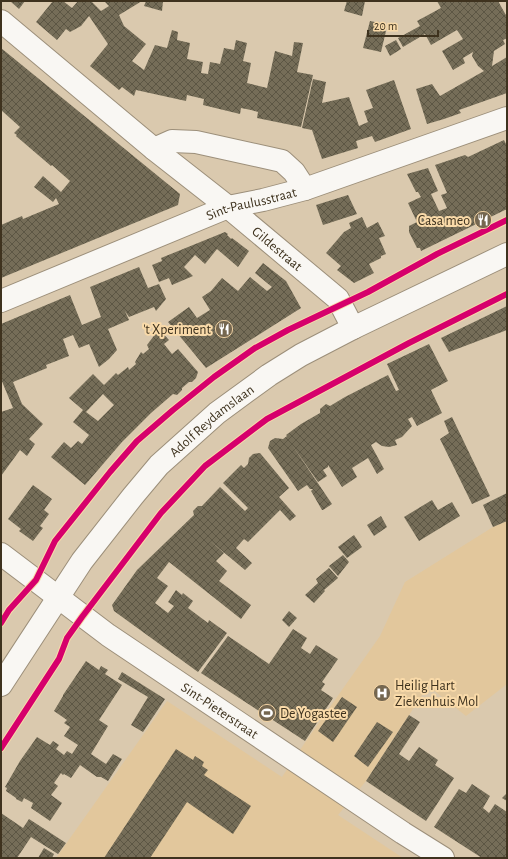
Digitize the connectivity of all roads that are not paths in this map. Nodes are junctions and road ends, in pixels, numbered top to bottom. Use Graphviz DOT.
graph roads {
  1 [pos="1,21"];
  2 [pos="507,118"];
  3 [pos="154,149"];
  4 [pos="305,189"];
  5 [pos="228,206"];
  6 [pos="507,254"];
  7 [pos="1,301"];
  8 [pos="353,328"];
  9 [pos="1,554"];
  10 [pos="58,598"];
  11 [pos="1,685"];
  12 [pos="444,858"];
  1 -- 3 [label="street, Gildestraat"];
  2 -- 4 [label="street, Sint-Paulusstraat"];
  3 -- 4 [label="street"];
  3 -- 5 [label="street, Gildestraat"];
  4 -- 5 [label="street, Sint-Paulusstraat"];
  5 -- 7 [label="street, Sint-Paulusstraat"];
  5 -- 8 [label="street, Gildestraat"];
  6 -- 8 [label="street, Adolf Reydamslaan"];
  8 -- 10 [label="street, Adolf Reydamslaan"];
  9 -- 10 [label="street, Sint-Pieterstraat"];
  10 -- 11 [label="street, Adolf Reydamslaan"];
  10 -- 12 [label="street, Sint-Pieterstraat"];
}
